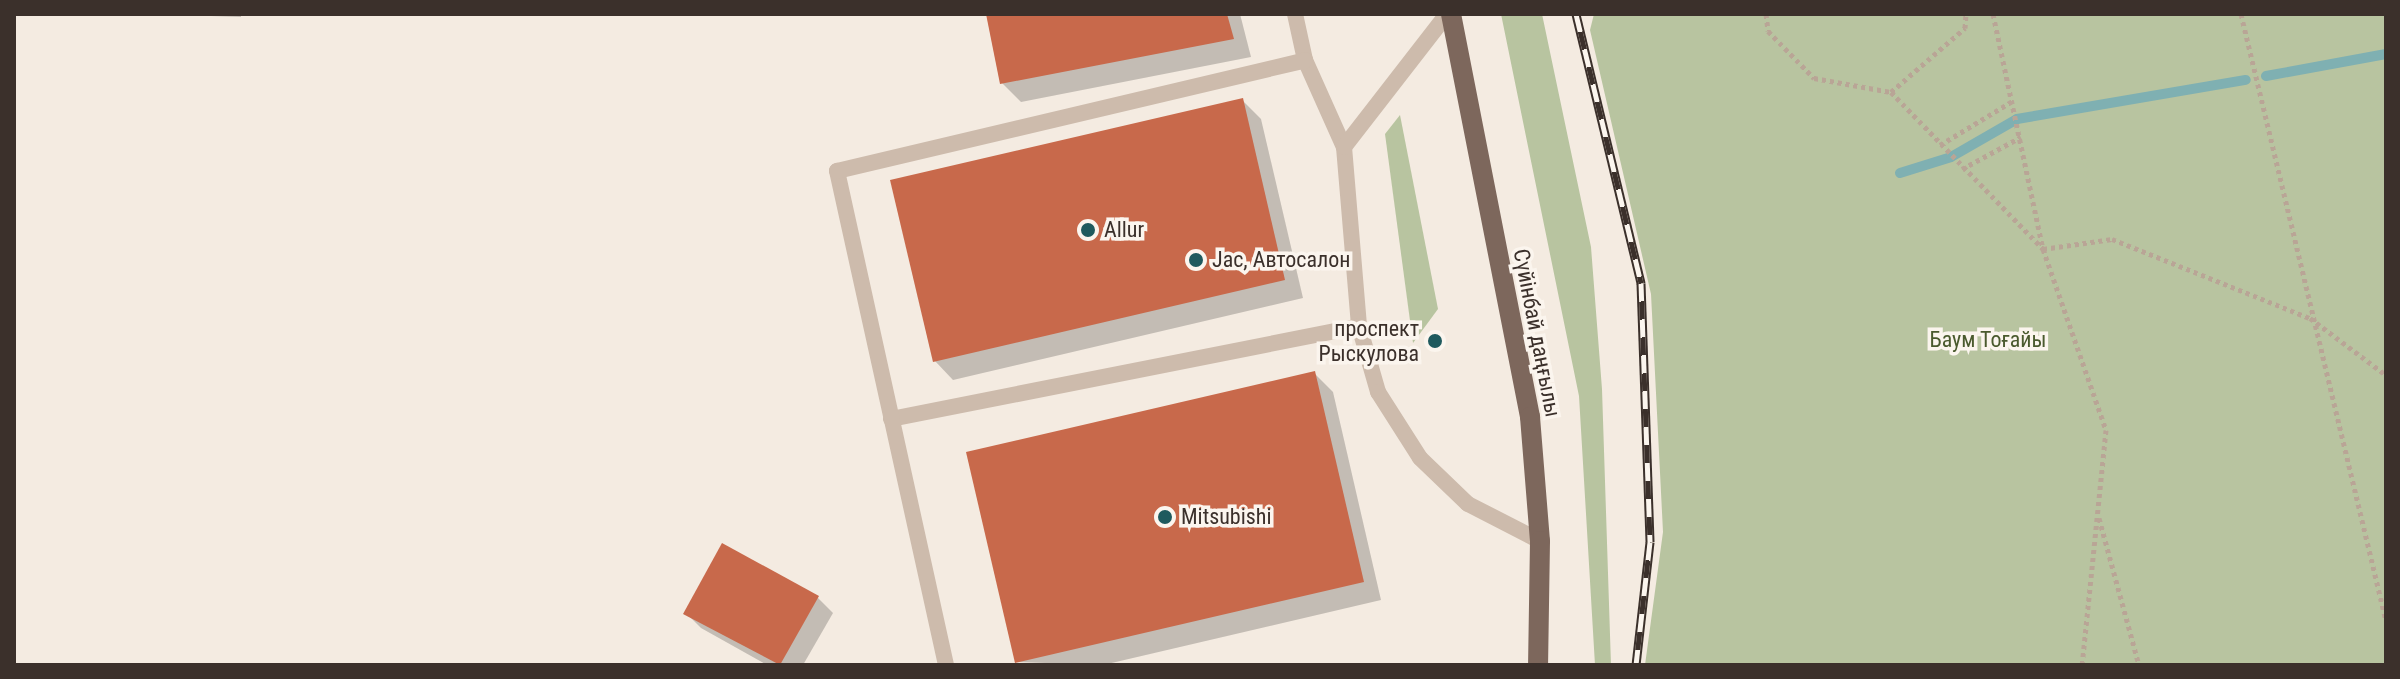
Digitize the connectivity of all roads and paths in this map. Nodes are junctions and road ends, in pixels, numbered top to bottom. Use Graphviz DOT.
graph roads {
  1 [pos="1295,14"];
  2 [pos="1449,14"];
  3 [pos="1766,14"];
  4 [pos="1966,14"];
  5 [pos="1993,14"];
  6 [pos="2241,14"];
  7 [pos="1305,60"];
  8 [pos="1891,92"];
  9 [pos="2014,100"];
  10 [pos="2021,137"];
  11 [pos="1940,145"];
  12 [pos="1344,147"];
  13 [pos="1962,169"];
  14 [pos="2043,249"];
  15 [pos="2310,318"];
  16 [pos="1359,326"];
  17 [pos="2386,375"];
  18 [pos="891,419"];
  19 [pos="2098,513"];
  20 [pos="1540,541"];
  21 [pos="2386,621"];
  22 [pos="946,665"];
  23 [pos="1538,665"];
  24 [pos="2082,665"];
  25 [pos="2139,665"];
  1 -- 7 [label="lane"];
  2 -- 12 [label="lane"];
  2 -- 20 [label="main road, Сүйінбай даңғылы"];
  3 -- 8 [label="path"];
  4 -- 8 [label="path"];
  5 -- 9 [label="path"];
  6 -- 15 [label="path"];
  7 -- 12 [label="lane"];
  7 -- 18 [label="lane"];
  8 -- 11 [label="path"];
  9 -- 10 [label="path"];
  9 -- 11 [label="path"];
  10 -- 13 [label="path"];
  10 -- 14 [label="path"];
  11 -- 13 [label="path"];
  12 -- 16 [label="lane"];
  13 -- 14 [label="path"];
  14 -- 15 [label="path"];
  14 -- 19 [label="path"];
  15 -- 17 [label="path"];
  15 -- 21 [label="path"];
  16 -- 18 [label="lane"];
  16 -- 20 [label="lane"];
  18 -- 22 [label="lane"];
  19 -- 24 [label="path"];
  19 -- 25 [label="path"];
  20 -- 23 [label="main road, Сүйінбай даңғылы"];
}
